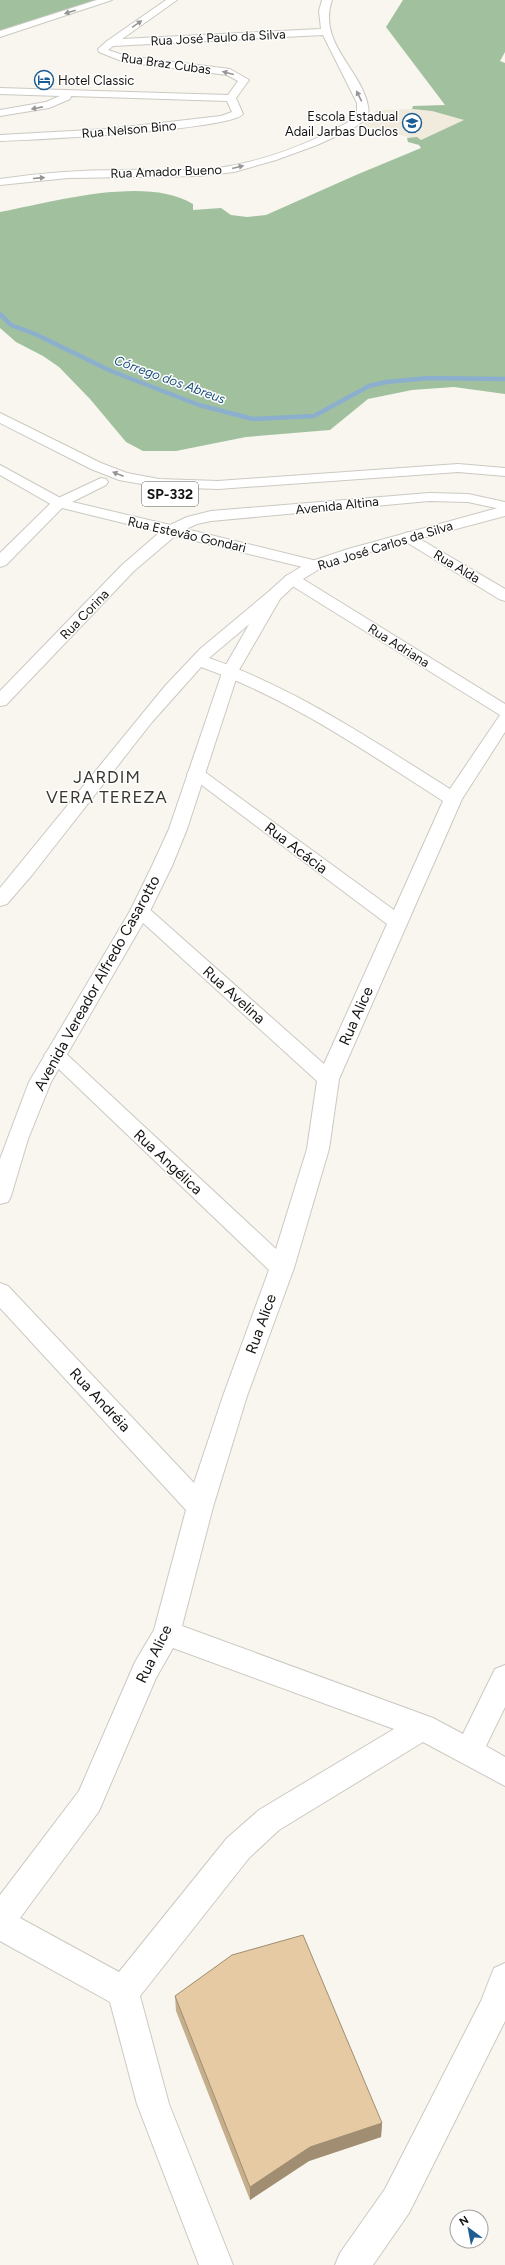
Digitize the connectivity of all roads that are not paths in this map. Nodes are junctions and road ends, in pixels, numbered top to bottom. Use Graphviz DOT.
graph roads {
  1 [pos="107,0"];
  2 [pos="172,0"];
  3 [pos="327,0"];
  4 [pos="326,32"];
  5 [pos="0,34"];
  6 [pos="110,43"];
  7 [pos="0,91"];
  8 [pos="70,94"];
  9 [pos="231,98"];
  10 [pos="0,113"];
  11 [pos="0,138"];
  12 [pos="0,182"];
  13 [pos="0,417"];
  14 [pos="0,431"];
  15 [pos="0,469"];
  16 [pos="505,472"];
  17 [pos="351,477"];
  18 [pos="101,482"];
  19 [pos="59,504"];
  20 [pos="505,506"];
  21 [pos="505,511"];
  22 [pos="171,531"];
  23 [pos="408,537"];
  24 [pos="0,562"];
  25 [pos="315,565"];
  26 [pos="292,579"];
  27 [pos="273,596"];
  28 [pos="505,596"];
  29 [pos="198,660"];
  30 [pos="231,670"];
  31 [pos="0,701"];
  32 [pos="505,711"];
  33 [pos="505,719"];
  34 [pos="196,774"];
  35 [pos="453,799"];
  36 [pos="0,900"];
  37 [pos="140,911"];
  38 [pos="397,922"];
  39 [pos="55,1055"];
  40 [pos="328,1079"];
  41 [pos="0,1196"];
  42 [pos="282,1268"];
  43 [pos="0,1292"];
  44 [pos="200,1507"];
  45 [pos="167,1633"];
  46 [pos="505,1678"];
  47 [pos="423,1727"];
  48 [pos="469,1751"];
  49 [pos="505,1772"];
  50 [pos="0,1920"];
  51 [pos="0,1924"];
  52 [pos="505,1979"];
  53 [pos="123,1992"];
  54 [pos="216,2265"];
  55 [pos="352,2265"];
  1 -- 5 [label="street, one-way"];
  6 -- 2 [label="street, Rua Braz Cubas, one-way"];
  3 -- 4 [label="street, Rua Amador Bueno"];
  4 -- 6 [label="street, Rua José Paulo da Silva"];
  12 -- 4 [label="street, Rua Amador Bueno, one-way"];
  9 -- 6 [label="street, Rua Braz Cubas, one-way"];
  7 -- 8 [label="street"];
  8 -- 9 [label="street"];
  8 -- 10 [label="street, one-way"];
  9 -- 11 [label="street, Rua Nelson Bino"];
  17 -- 13 [label="street, SP-332, one-way"];
  14 -- 18 [label="street, SP-332"];
  15 -- 19 [label="street, Rua Estevão Gondari"];
  16 -- 17 [label="street, SP-332"];
  17 -- 18 [label="street, SP-332"];
  18 -- 19 [label="street"];
  19 -- 22 [label="street, Rua Estevão Gondari"];
  19 -- 24 [label="street"];
  20 -- 22 [label="street, Avenida Altina"];
  21 -- 23 [label="street, Rua José Carlos da Silva"];
  22 -- 25 [label="street, Rua Estevão Gondari"];
  22 -- 31 [label="street, Rua Corina"];
  23 -- 25 [label="street, Rua José Carlos da Silva"];
  23 -- 28 [label="street, Rua Alda"];
  25 -- 26 [label="street, Rua José Carlos da Silva"];
  26 -- 27 [label="street, Rua José Carlos da Silva"];
  26 -- 32 [label="street, Rua Adriana"];
  27 -- 29 [label="street, Rua José Carlos da Silva"];
  27 -- 30 [label="street, Avenida Vereador Alfredo Casarotto"];
  29 -- 30 [label="street"];
  29 -- 36 [label="street, Rua José Carlos da Silva"];
  30 -- 34 [label="street, Avenida Vereador Alfredo Casarotto"];
  30 -- 35 [label="street"];
  33 -- 35 [label="street, Rua Alice"];
  34 -- 37 [label="street, Avenida Vereador Alfredo Casarotto"];
  34 -- 38 [label="street, Rua Acácia"];
  35 -- 38 [label="street, Rua Alice"];
  37 -- 39 [label="street, Avenida Vereador Alfredo Casarotto"];
  37 -- 40 [label="street, Rua Avelina"];
  38 -- 40 [label="street, Rua Alice"];
  39 -- 41 [label="street, Avenida Vereador Alfredo Casarotto"];
  39 -- 42 [label="street, Rua Angélica"];
  40 -- 42 [label="street, Rua Alice"];
  42 -- 44 [label="street, Rua Alice"];
  43 -- 44 [label="street, Rua Andréia"];
  44 -- 45 [label="street, Rua Alice"];
  45 -- 47 [label="street"];
  45 -- 50 [label="street, Rua Alice"];
  46 -- 48 [label="street"];
  47 -- 48 [label="street"];
  47 -- 53 [label="street"];
  48 -- 49 [label="street"];
  51 -- 53 [label="street"];
  52 -- 55 [label="street"];
  53 -- 54 [label="street"];
}
